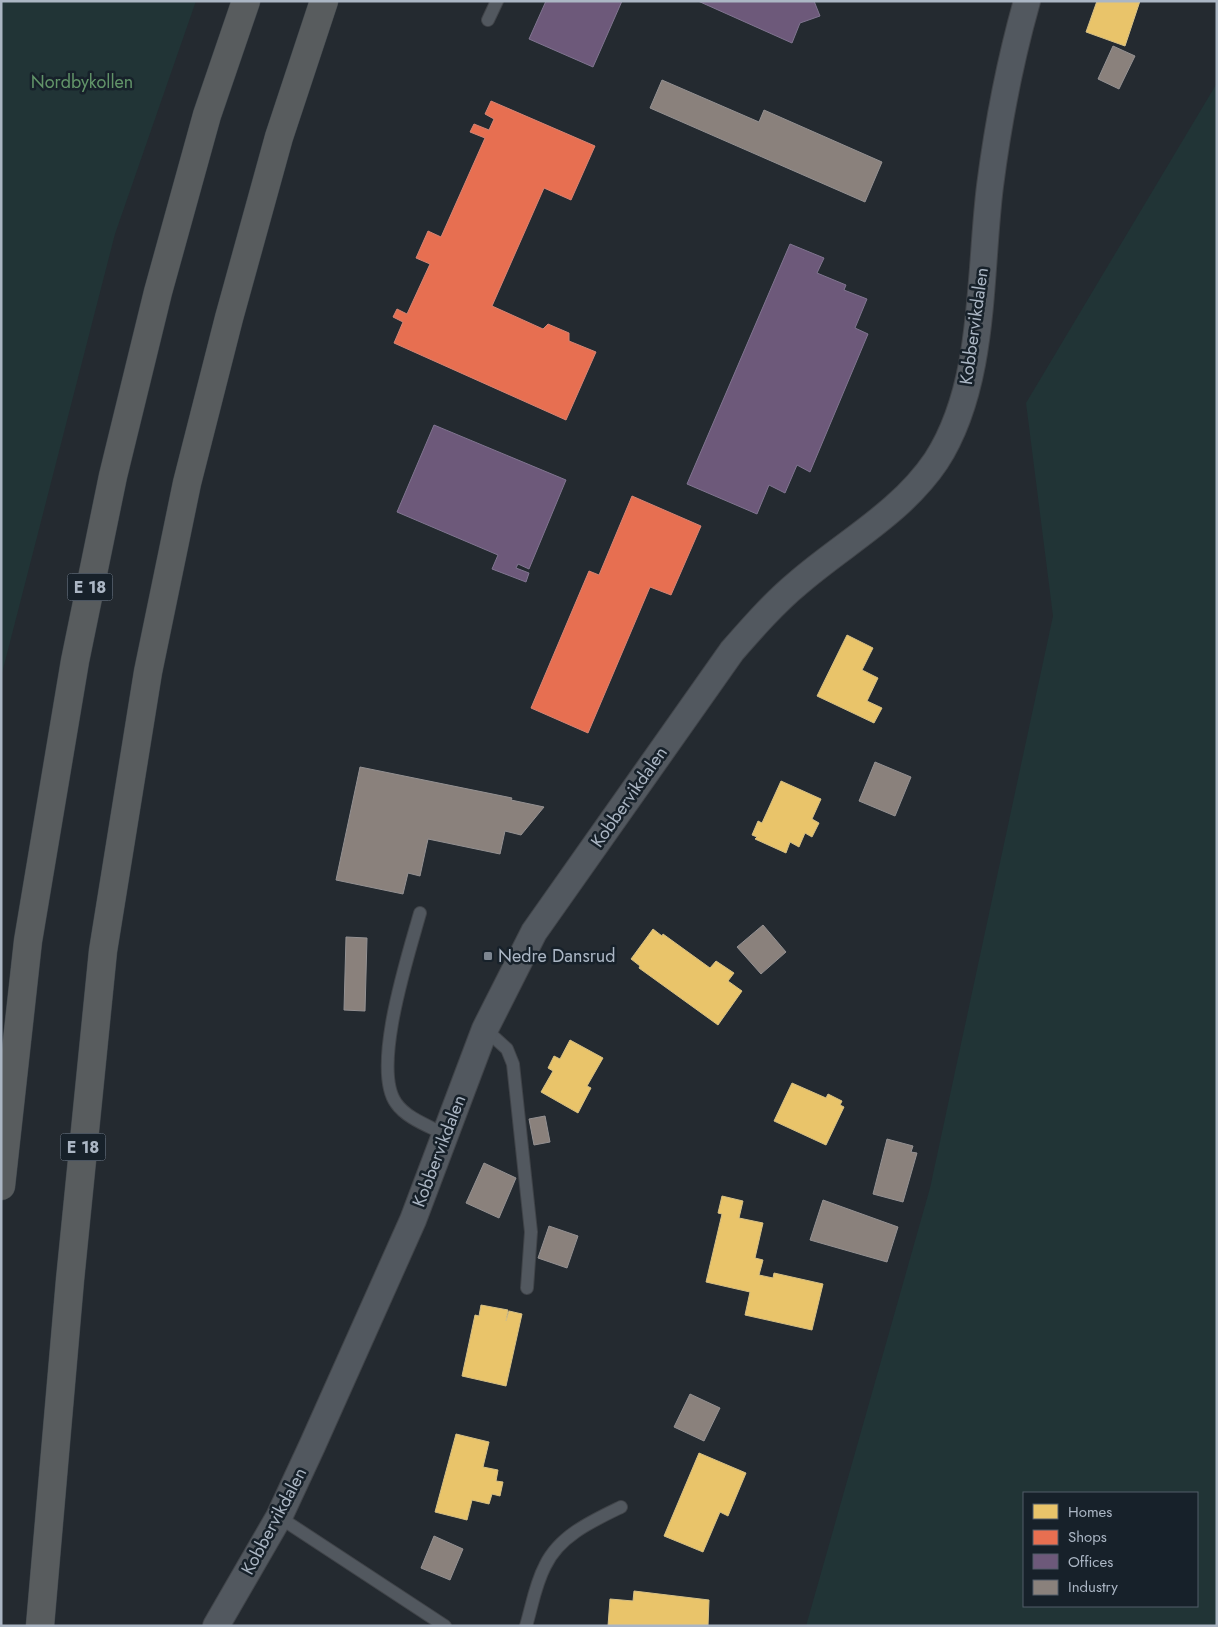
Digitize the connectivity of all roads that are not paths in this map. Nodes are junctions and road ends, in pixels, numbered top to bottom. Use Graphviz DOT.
graph roads {
  1 [pos="246,1"];
  2 [pos="324,1"];
  3 [pos="497,1"];
  4 [pos="1027,1"];
  5 [pos="488,20"];
  6 [pos="420,912"];
  7 [pos="484,1029"];
  8 [pos="444,1134"];
  9 [pos="1,1186"];
  10 [pos="527,1288"];
  11 [pos="620,1507"];
  12 [pos="279,1517"];
  13 [pos="428,1621"];
  14 [pos="40,1626"];
  15 [pos="216,1626"];
  16 [pos="445,1626"];
  17 [pos="526,1626"];
  1 -- 9 [label="highway, E 18"];
  2 -- 14 [label="highway, E 18"];
  3 -- 5 [label="lane"];
  4 -- 7 [label="street, Kobbervikdalen"];
  6 -- 8 [label="lane"];
  7 -- 8 [label="street, Kobbervikdalen"];
  7 -- 10 [label="lane"];
  8 -- 12 [label="street, Kobbervikdalen"];
  11 -- 17 [label="lane"];
  12 -- 13 [label="lane"];
  12 -- 15 [label="street, Kobbervikdalen"];
  13 -- 16 [label="lane"];
}
